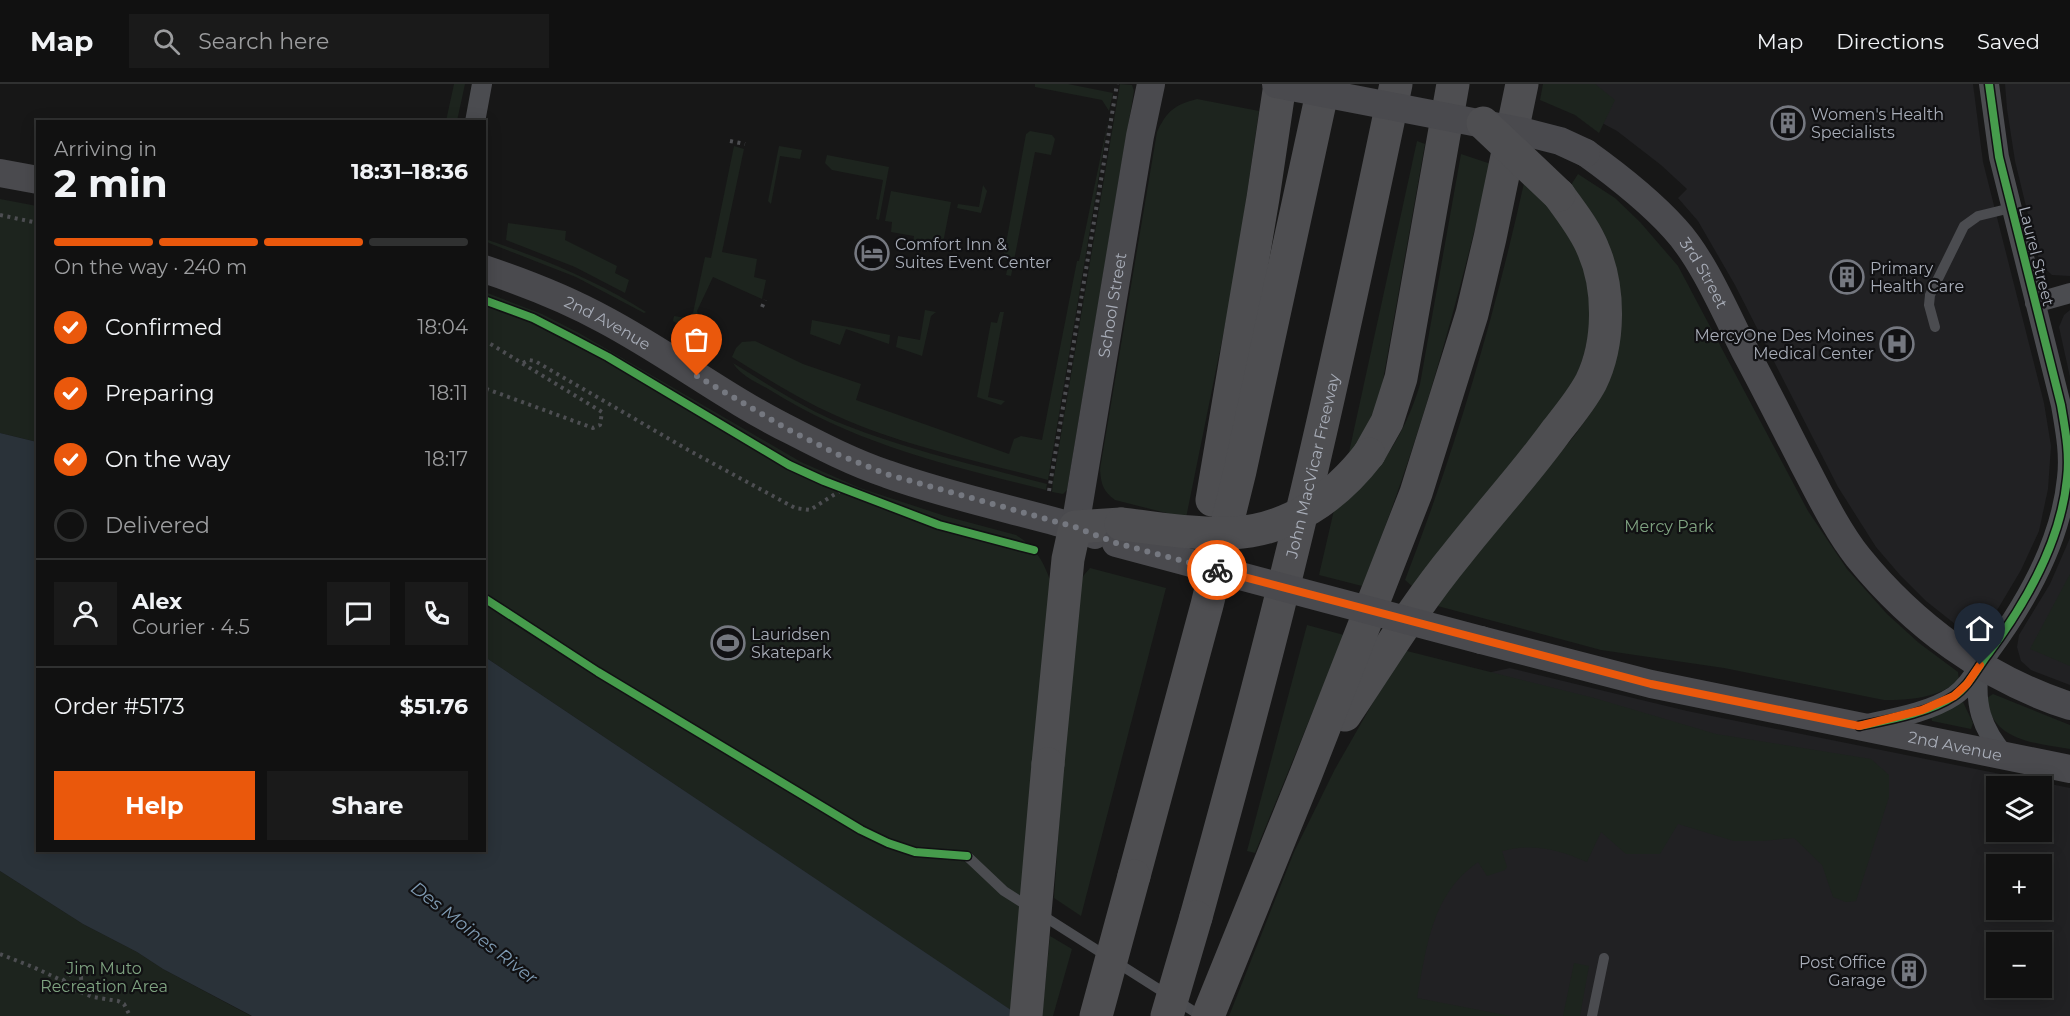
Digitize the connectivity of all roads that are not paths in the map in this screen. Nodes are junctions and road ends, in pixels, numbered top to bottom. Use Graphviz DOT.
graph roads {
  1 [pos="482,84"];
  2 [pos="1151,84"];
  3 [pos="1278,84"];
  4 [pos="1324,84"];
  5 [pos="1396,84"];
  6 [pos="1453,84"];
  7 [pos="1522,84"];
  8 [pos="1989,84"];
  9 [pos="475,120"];
  10 [pos="1483,123"];
  11 [pos="0,173"];
  12 [pos="36,180"];
  13 [pos="2010,208"];
  14 [pos="486,270"];
  15 [pos="2070,293"];
  16 [pos="2035,303"];
  17 [pos="1935,327"];
  18 [pos="1075,527"];
  19 [pos="1119,534"];
  20 [pos="1980,665"];
  21 [pos="2070,706"];
  22 [pos="1859,726"];
  23 [pos="1168,750"];
  24 [pos="2005,756"];
  25 [pos="2070,769"];
  26 [pos="1306,774"];
  27 [pos="967,856"];
  28 [pos="1604,958"];
  29 [pos="1026,1016"];
  30 [pos="1096,1016"];
  31 [pos="1167,1016"];
  32 [pos="1201,1016"];
  33 [pos="1208,1016"];
  34 [pos="1592,1016"];
  1 -- 9 [label="street"];
  2 -- 18 [label="main road, School Street"];
  3 -- 10 [label="main road, 3rd Street, bridge"];
  3 -- 23 [label="highway"];
  4 -- 23 [label="highway"];
  5 -- 31 [label="highway, John MacVicar Freeway, bridge"];
  6 -- 19 [label="highway, bridge"];
  7 -- 26 [label="highway"];
  8 -- 13 [label="street, Laurel Street"];
  10 -- 20 [label="main road, 3rd Street, bridge"];
  10 -- 26 [label="highway, bridge"];
  11 -- 12 [label="main road"];
  13 -- 16 [label="street, Laurel Street"];
  13 -- 17 [label="lane"];
  14 -- 18 [label="main road, 2nd Avenue"];
  15 -- 16 [label="street"];
  16 -- 20 [label="street, Laurel Street"];
  18 -- 19 [label="highway"];
  18 -- 29 [label="highway, bridge"];
  19 -- 22 [label="main road, 2nd Avenue, bridge"];
  20 -- 21 [label="main road"];
  20 -- 22 [label="street, Laurel Street"];
  20 -- 24 [label="street"];
  22 -- 24 [label="main road, 2nd Avenue"];
  23 -- 30 [label="highway, bridge"];
  24 -- 25 [label="main road, 2nd Avenue"];
  26 -- 33 [label="highway"];
  27 -- 32 [label="lane"];
  28 -- 34 [label="lane"];
}
